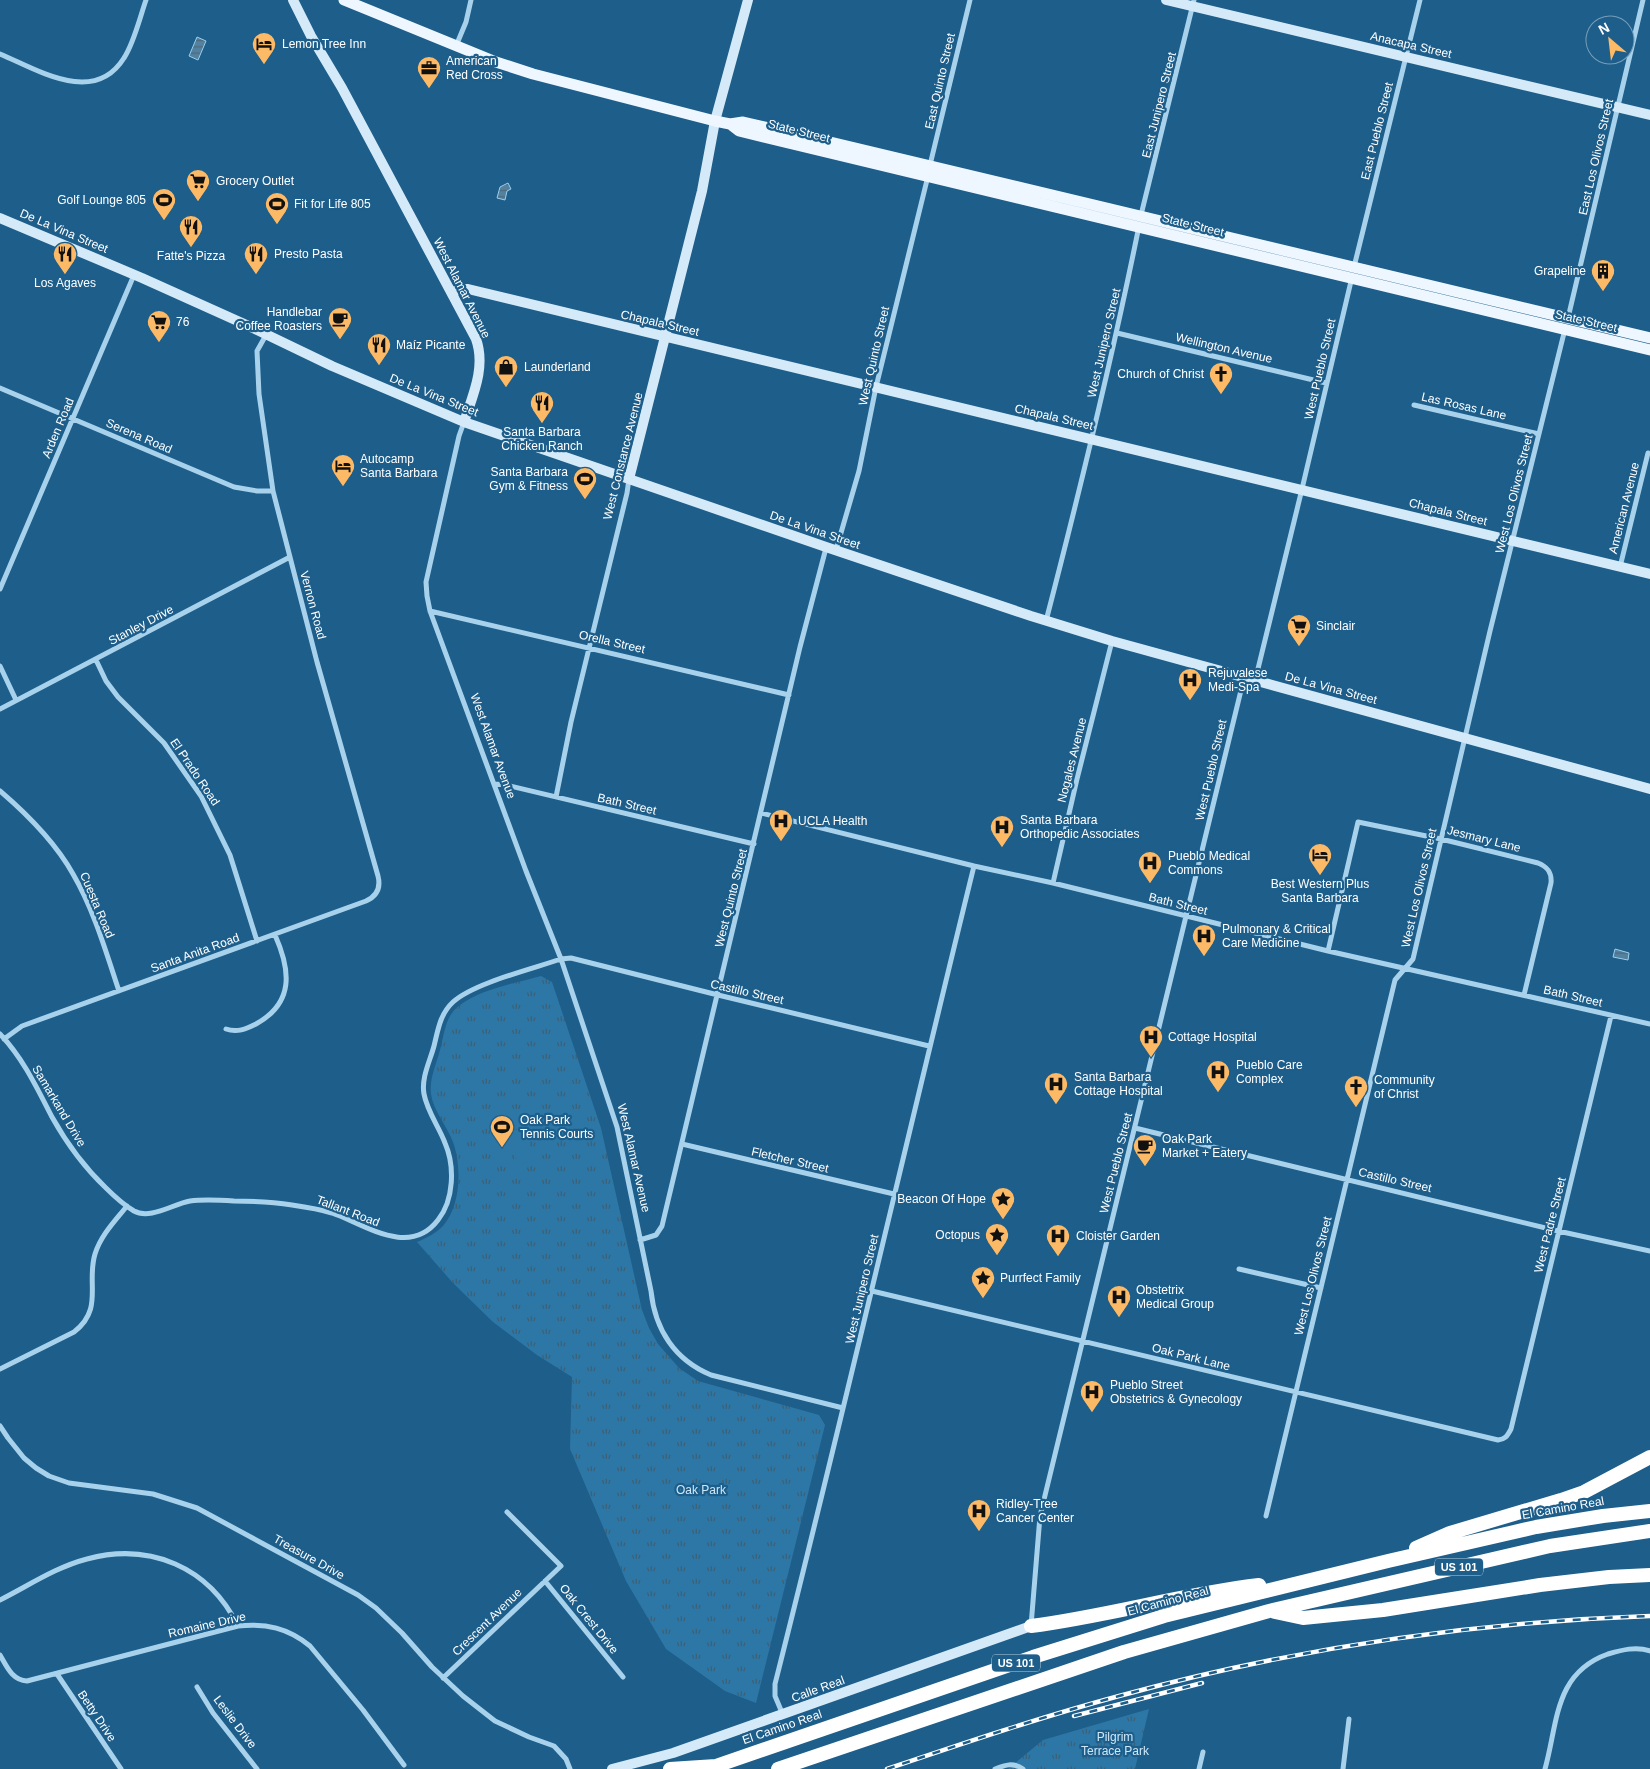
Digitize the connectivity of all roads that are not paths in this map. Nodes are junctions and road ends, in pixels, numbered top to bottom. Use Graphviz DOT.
graph roads {
  1 [pos="146,0"];
  2 [pos="293,0"];
  3 [pos="344,0"];
  4 [pos="471,0"];
  5 [pos="748,0"];
  6 [pos="970,0"];
  7 [pos="1166,0"];
  8 [pos="1420,0"];
  9 [pos="1643,0"];
  10 [pos="1194,3"];
  11 [pos="456,46"];
  12 [pos="0,54"];
  13 [pos="1406,56"];
  14 [pos="1617,107"];
  15 [pos="1650,115"];
  16 [pos="715,121"];
  17 [pos="929,172"];
  18 [pos="0,218"];
  19 [pos="1140,220"];
  20 [pos="1354,266"];
  21 [pos="134,275"];
  22 [pos="1351,279"];
  23 [pos="452,292"];
  24 [pos="1568,318"];
  25 [pos="1565,330"];
  26 [pos="1117,333"];
  27 [pos="266,335"];
  28 [pos="664,337"];
  29 [pos="1650,338"];
  30 [pos="1650,350"];
  31 [pos="1326,383"];
  32 [pos="876,387"];
  33 [pos="0,388"];
  34 [pos="1414,405"];
  35 [pos="72,419"];
  36 [pos="464,422"];
  37 [pos="1539,434"];
  38 [pos="1092,439"];
  39 [pos="1648,453"];
  40 [pos="629,479"];
  41 [pos="1302,489"];
  42 [pos="273,490"];
  43 [pos="1513,541"];
  44 [pos="831,549"];
  45 [pos="290,557"];
  46 [pos="1620,568"];
  47 [pos="1650,574"];
  48 [pos="0,590"];
  49 [pos="430,611"];
  50 [pos="1046,621"];
  51 [pos="1112,641"];
  52 [pos="589,647"];
  53 [pos="96,660"];
  54 [pos="0,666"];
  55 [pos="1244,678"];
  56 [pos="1255,680"];
  57 [pos="789,695"];
  58 [pos="16,700"];
  59 [pos="0,709"];
  60 [pos="1465,738"];
  61 [pos="494,784"];
  62 [pos="1650,788"];
  63 [pos="0,791"];
  64 [pos="556,797"];
  65 [pos="761,813"];
  66 [pos="1441,839"];
  67 [pos="754,844"];
  68 [pos="974,866"];
  69 [pos="378,876"];
  70 [pos="1053,883"];
  71 [pos="1186,917"];
  72 [pos="275,936"];
  73 [pos="257,941"];
  74 [pos="1328,951"];
  75 [pos="561,959"];
  76 [pos="1404,968"];
  77 [pos="119,991"];
  78 [pos="718,995"];
  79 [pos="1524,995"];
  80 [pos="1611,1016"];
  81 [pos="1650,1024"];
  82 [pos="226,1029"];
  83 [pos="2,1036"];
  84 [pos="930,1046"];
  85 [pos="1135,1128"];
  86 [pos="682,1144"];
  87 [pos="1347,1180"];
  88 [pos="894,1194"];
  89 [pos="127,1206"];
  90 [pos="1558,1231"];
  91 [pos="640,1240"];
  92 [pos="1650,1252"];
  93 [pos="1239,1269"];
  94 [pos="1321,1288"];
  95 [pos="872,1290"];
  96 [pos="1083,1340"];
  97 [pos="0,1369"];
  98 [pos="1295,1392"];
  99 [pos="843,1408"];
  100 [pos="1,1429"];
  101 [pos="1506,1438"];
  102 [pos="1650,1457"];
  103 [pos="1650,1511"];
  104 [pos="507,1512"];
  105 [pos="1266,1516"];
  106 [pos="1650,1531"];
  107 [pos="1388,1561"];
  108 [pos="1650,1575"];
  109 [pos="1319,1578"];
  110 [pos="544,1581"];
  111 [pos="0,1600"];
  112 [pos="1269,1611"];
  113 [pos="238,1626"];
  114 [pos="1031,1626"];
  115 [pos="1650,1651"];
  116 [pos="0,1655"];
  117 [pos="57,1674"];
  118 [pos="623,1677"];
  119 [pos="443,1678"];
  120 [pos="197,1687"];
  121 [pos="783,1715"];
  122 [pos="1349,1719"];
  123 [pos="1203,1752"];
  124 [pos="404,1765"];
  125 [pos="712,1767"];
  126 [pos="121,1769"];
  127 [pos="257,1769"];
  128 [pos="570,1769"];
  129 [pos="612,1769"];
  130 [pos="670,1769"];
  131 [pos="778,1769"];
  132 [pos="995,1769"];
  133 [pos="1023,1769"];
  134 [pos="1199,1769"];
  135 [pos="1343,1769"];
  136 [pos="1545,1769"];
  1 -- 12 [label="street"];
  2 -- 23 [label="street, West Alamar Avenue"];
  3 -- 11 [label="main road, State Street"];
  4 -- 11 [label="street"];
  5 -- 16 [label="street, West Constance Avenue"];
  6 -- 17 [label="street, East Quinto Street"];
  7 -- 10 [label="street, Anacapa Street"];
  8 -- 13 [label="street, East Pueblo Street"];
  9 -- 14 [label="street, East Los Olivos Street"];
  10 -- 13 [label="street, Anacapa Street"];
  10 -- 19 [label="street, East Junipero Street"];
  11 -- 16 [label="main road, State Street"];
  13 -- 14 [label="street, Anacapa Street"];
  13 -- 20 [label="street, East Pueblo Street"];
  14 -- 15 [label="street, Anacapa Street"];
  14 -- 24 [label="street, East Los Olivos Street"];
  16 -- 17 [label="main road, State Street"];
  16 -- 28 [label="street, West Constance Avenue"];
  17 -- 19 [label="main road, State Street"];
  17 -- 32 [label="street, West Quinto Street"];
  18 -- 21 [label="street, De La Vina Street"];
  19 -- 20 [label="main road, State Street"];
  19 -- 22 [label="main road, State Street"];
  19 -- 26 [label="street, West Junipero Street"];
  20 -- 22 [label="street, West Pueblo Street"];
  20 -- 24 [label="main road, State Street"];
  21 -- 27 [label="street, De La Vina Street"];
  21 -- 35 [label="street, Arden Road"];
  22 -- 25 [label="main road, State Street"];
  22 -- 31 [label="street, West Pueblo Street"];
  23 -- 28 [label="street, Chapala Street"];
  23 -- 36 [label="street, West Alamar Avenue"];
  24 -- 25 [label="street, West Los Olivos Street"];
  24 -- 29 [label="main road, State Street"];
  25 -- 30 [label="main road, State Street"];
  25 -- 37 [label="street, West Los Olivos Street"];
  26 -- 31 [label="street, Wellington Avenue"];
  26 -- 38 [label="street, West Junipero Street"];
  27 -- 36 [label="street, De La Vina Street"];
  27 -- 42 [label="street, Vernon Road"];
  28 -- 32 [label="street, Chapala Street"];
  28 -- 40 [label="street, West Constance Avenue"];
  31 -- 41 [label="street, West Pueblo Street"];
  32 -- 38 [label="street, Chapala Street"];
  32 -- 44 [label="street, West Quinto Street"];
  33 -- 35 [label="street, Serena Road"];
  34 -- 37 [label="street, Las Rosas Lane"];
  35 -- 42 [label="street, Serena Road"];
  35 -- 48 [label="street, Arden Road"];
  36 -- 40 [label="street, De La Vina Street"];
  36 -- 49 [label="street, West Alamar Avenue"];
  37 -- 43 [label="street, West Los Olivos Street"];
  38 -- 41 [label="street, Chapala Street"];
  38 -- 50 [label="street, West Junipero Street"];
  39 -- 46 [label="street, American Avenue"];
  40 -- 44 [label="street, De La Vina Street"];
  40 -- 52 [label="street, West Constance Avenue"];
  41 -- 43 [label="street, Chapala Street"];
  41 -- 56 [label="street, West Pueblo Street"];
  42 -- 45 [label="street, Vernon Road"];
  43 -- 46 [label="street, Chapala Street"];
  43 -- 60 [label="street, West Los Olivos Street"];
  44 -- 50 [label="street, De La Vina Street"];
  44 -- 57 [label="street, West Quinto Street"];
  45 -- 53 [label="street, Stanley Drive"];
  45 -- 69 [label="street, Vernon Road"];
  46 -- 47 [label="street, Chapala Street"];
  49 -- 52 [label="street, Orella Street"];
  49 -- 61 [label="street, West Alamar Avenue"];
  50 -- 51 [label="street, De La Vina Street"];
  51 -- 55 [label="street, De La Vina Street"];
  51 -- 70 [label="street, Nogales Avenue"];
  52 -- 57 [label="street, Orella Street"];
  52 -- 64 [label="street, West Constance Avenue"];
  53 -- 58 [label="street, Stanley Drive"];
  53 -- 73 [label="street, El Prado Road"];
  54 -- 58 [label="street"];
  55 -- 56 [label="street, De La Vina Street"];
  55 -- 71 [label="street, West Pueblo Street"];
  56 -- 60 [label="street, De La Vina Street"];
  57 -- 65 [label="street, West Quinto Street"];
  58 -- 59 [label="street, Stanley Drive"];
  60 -- 62 [label="street, De La Vina Street"];
  60 -- 66 [label="street, West Los Olivos Street"];
  61 -- 64 [label="street, Bath Street"];
  61 -- 75 [label="street, West Alamar Avenue"];
  63 -- 77 [label="street, Cuesta Road"];
  64 -- 67 [label="street, Bath Street"];
  65 -- 67 [label="street, West Quinto Street"];
  65 -- 68 [label="street, Bath Street"];
  66 -- 74 [label="street, Jesmary Lane"];
  66 -- 76 [label="street, West Los Olivos Street"];
  66 -- 79 [label="street, Jesmary Lane"];
  67 -- 78 [label="street, West Quinto Street"];
  68 -- 70 [label="street, Bath Street"];
  68 -- 84 [label="street, West Junipero Street"];
  69 -- 72 [label="street, Santa Anita Road"];
  70 -- 71 [label="street, Bath Street"];
  71 -- 74 [label="street, Bath Street"];
  71 -- 85 [label="street, West Pueblo Street"];
  72 -- 73 [label="street, Santa Anita Road"];
  72 -- 82 [label="street"];
  73 -- 77 [label="street, Santa Anita Road"];
  74 -- 76 [label="street, Bath Street"];
  75 -- 78 [label="street, Castillo Street"];
  75 -- 89 [label="street, Tallant Road"];
  75 -- 91 [label="street, West Alamar Avenue"];
  76 -- 79 [label="street, Bath Street"];
  76 -- 87 [label="street, West Los Olivos Street"];
  77 -- 83 [label="street, Santa Anita Road"];
  78 -- 84 [label="street, Castillo Street"];
  78 -- 86 [label="street, West Quinto Street"];
  79 -- 80 [label="street, Bath Street"];
  80 -- 81 [label="street, Bath Street"];
  80 -- 90 [label="street, West Padre Street"];
  83 -- 89 [label="street, Samarkand Drive"];
  84 -- 88 [label="street, West Junipero Street"];
  85 -- 87 [label="street, Castillo Street"];
  85 -- 96 [label="street, West Pueblo Street"];
  86 -- 88 [label="street, Fletcher Street"];
  86 -- 91 [label="street, West Quinto Street"];
  87 -- 90 [label="street, Castillo Street"];
  87 -- 94 [label="street, West Los Olivos Street"];
  88 -- 95 [label="street, West Junipero Street"];
  89 -- 97 [label="street"];
  90 -- 92 [label="street, Castillo Street"];
  90 -- 101 [label="street, West Padre Street"];
  91 -- 99 [label="street, West Alamar Avenue"];
  93 -- 94 [label="street"];
  94 -- 98 [label="street, West Los Olivos Street"];
  95 -- 96 [label="street, Oak Park Lane"];
  95 -- 99 [label="street, West Junipero Street"];
  96 -- 98 [label="street, Oak Park Lane"];
  96 -- 114 [label="street, West Pueblo Street"];
  98 -- 101 [label="street, Oak Park Lane"];
  98 -- 105 [label="street, West Los Olivos Street"];
  99 -- 121 [label="street, West Junipero Street"];
  100 -- 119 [label="street, Treasure Drive"];
  102 -- 107 [label="highway"];
  103 -- 107 [label="highway, El Camino Real / US 101"];
  104 -- 110 [label="street, Oak Crest Drive"];
  106 -- 112 [label="highway, US 101"];
  107 -- 109 [label="highway, El Camino Real / US 101"];
  108 -- 112 [label="highway"];
  109 -- 114 [label="highway"];
  109 -- 125 [label="highway, El Camino Real / US 101"];
  110 -- 118 [label="street, Oak Crest Drive"];
  110 -- 119 [label="street, Crescent Avenue"];
  111 -- 113 [label="street"];
  112 -- 131 [label="highway, US 101"];
  113 -- 117 [label="street, Romaine Drive"];
  113 -- 124 [label="street, Romaine Drive"];
  114 -- 121 [label="street, Calle Real"];
  115 -- 136 [label="street"];
  116 -- 117 [label="street, Romaine Drive"];
  117 -- 126 [label="street, Betty Drive"];
  119 -- 128 [label="street, Treasure Drive"];
  120 -- 127 [label="street, Leslie Drive"];
  121 -- 129 [label="street, Calle Real"];
  122 -- 135 [label="street"];
  123 -- 134 [label="street"];
  125 -- 130 [label="highway, El Camino Real"];
  132 -- 133 [label="street"];
}
